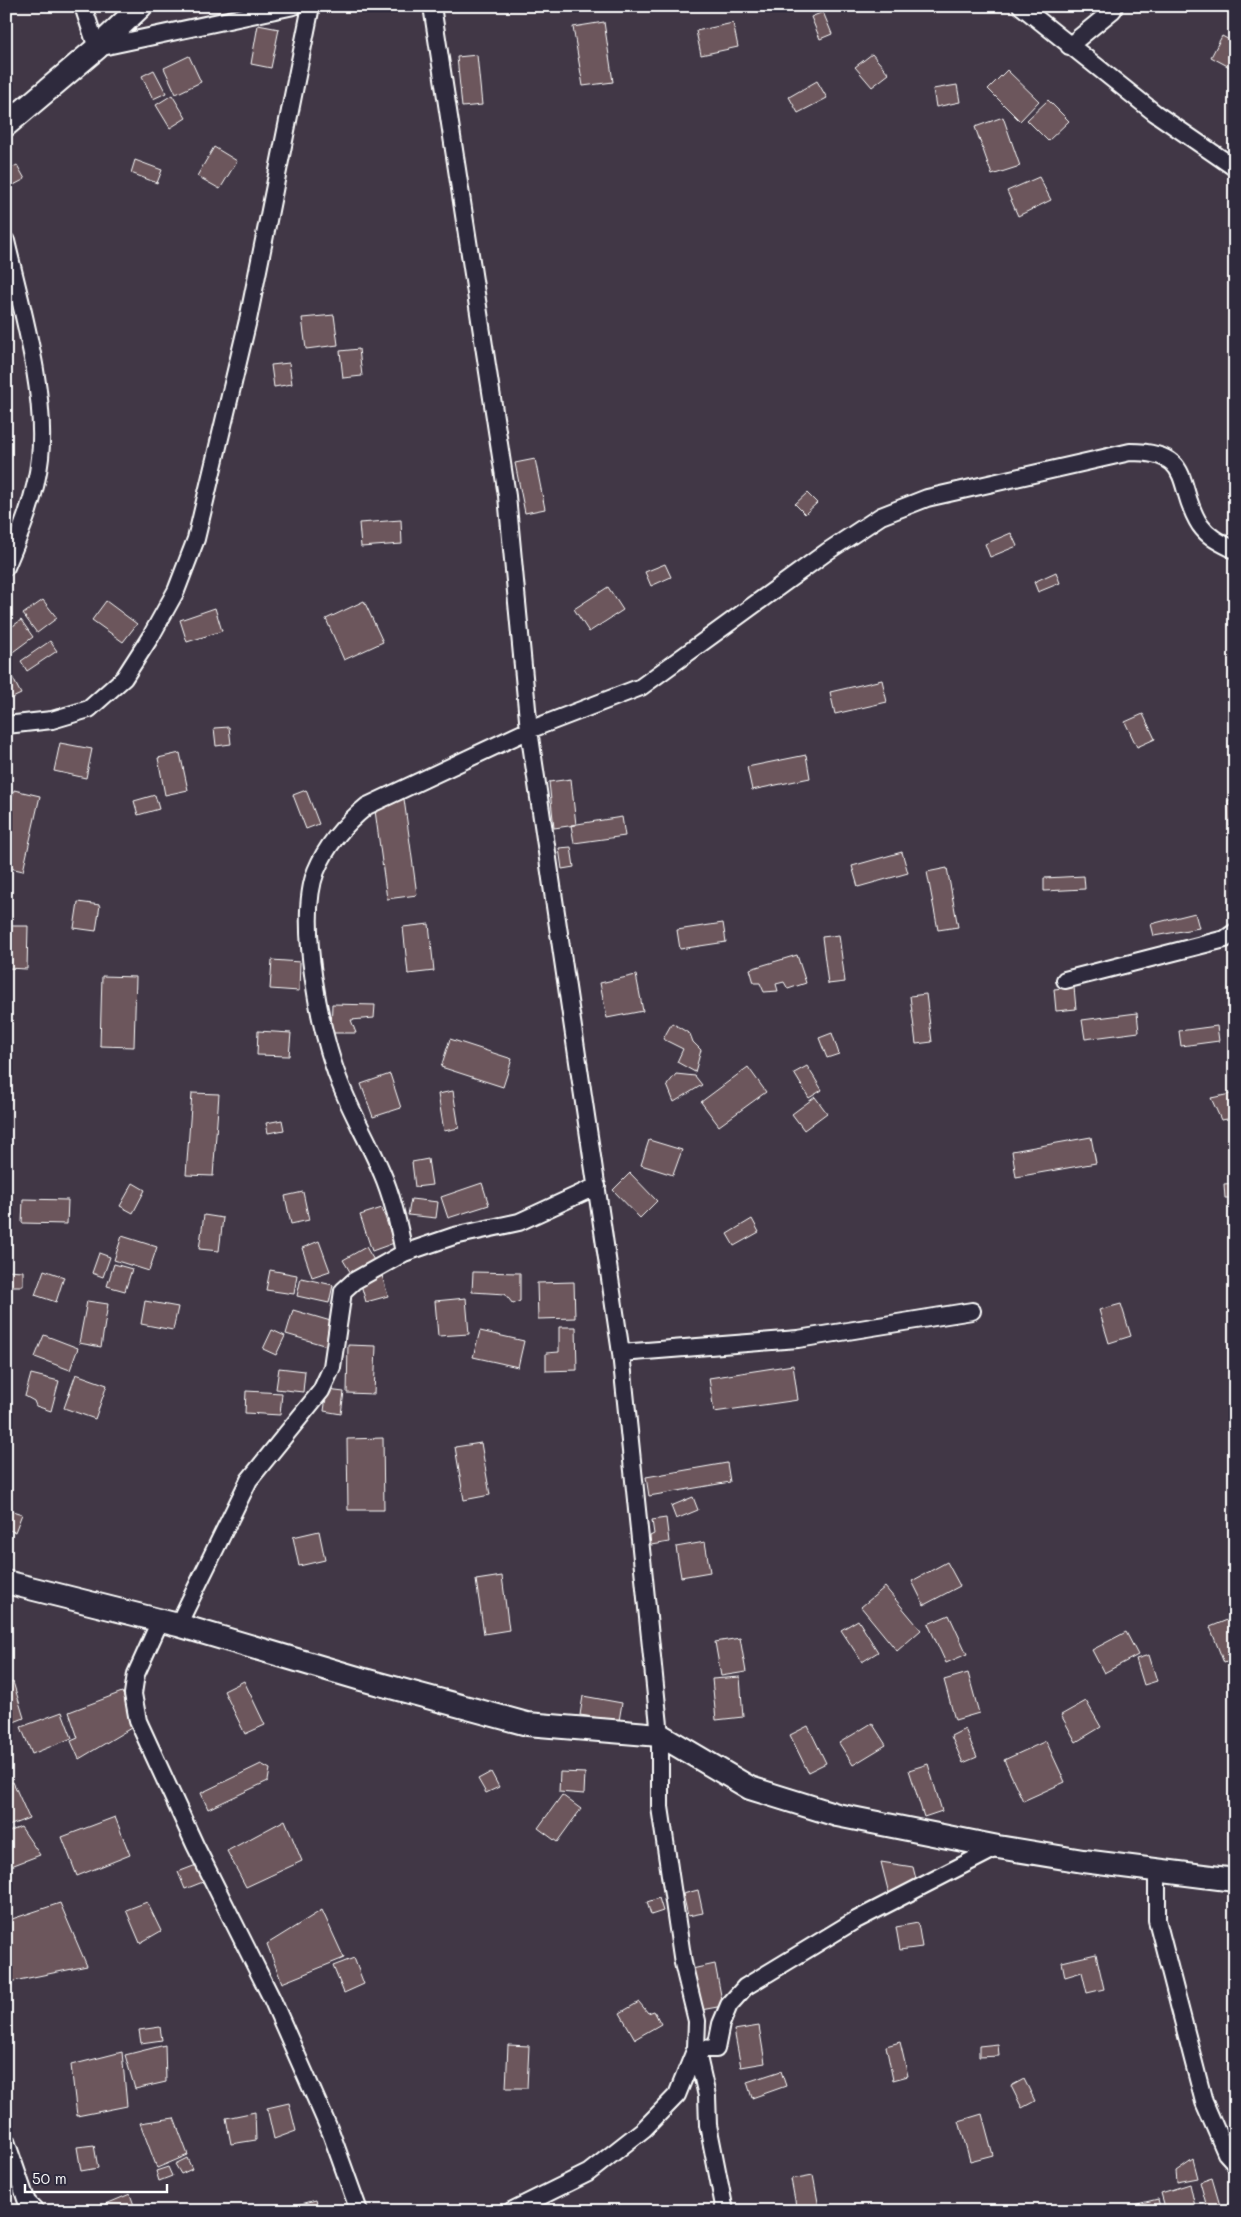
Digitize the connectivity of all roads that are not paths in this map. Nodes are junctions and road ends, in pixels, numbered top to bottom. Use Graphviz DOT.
graph roads {
  1 [pos="83,6"];
  2 [pos="141,6"];
  3 [pos="294,6"];
  4 [pos="312,6"];
  5 [pos="432,6"];
  6 [pos="1021,6"];
  7 [pos="1114,6"];
  8 [pos="1069,46"];
  9 [pos="97,48"];
  10 [pos="6,125"];
  11 [pos="1235,168"];
  12 [pos="6,241"];
  13 [pos="1235,550"];
  14 [pos="6,567"];
  15 [pos="6,725"];
  16 [pos="529,730"];
  17 [pos="1235,932"];
  18 [pos="1214,942"];
  19 [pos="1235,944"];
  20 [pos="1065,980"];
  21 [pos="598,1186"];
  22 [pos="404,1253"];
  23 [pos="972,1311"];
  24 [pos="621,1353"];
  25 [pos="6,1582"];
  26 [pos="169,1623"];
  27 [pos="660,1735"];
  28 [pos="998,1848"];
  29 [pos="1158,1870"];
  30 [pos="1235,1880"];
  31 [pos="696,2048"];
  32 [pos="6,2141"];
  33 [pos="1235,2163"];
  34 [pos="36,2211"];
  35 [pos="359,2211"];
  36 [pos="511,2211"];
  37 [pos="725,2211"];
  1 -- 9 [label="street"];
  2 -- 9 [label="main road"];
  3 -- 9 [label="street"];
  4 -- 15 [label="street"];
  5 -- 16 [label="street"];
  6 -- 8 [label="street"];
  7 -- 8 [label="street"];
  8 -- 11 [label="street"];
  9 -- 10 [label="main road"];
  12 -- 14 [label="street"];
  13 -- 16 [label="street"];
  16 -- 21 [label="street"];
  16 -- 22 [label="street"];
  17 -- 18 [label="street"];
  18 -- 19 [label="street"];
  18 -- 20 [label="street"];
  21 -- 22 [label="street"];
  21 -- 24 [label="street"];
  22 -- 26 [label="street"];
  23 -- 24 [label="street"];
  24 -- 27 [label="street"];
  25 -- 26 [label="main road"];
  26 -- 27 [label="main road"];
  26 -- 35 [label="street"];
  27 -- 28 [label="main road"];
  27 -- 31 [label="street"];
  28 -- 29 [label="main road"];
  28 -- 31 [label="street"];
  29 -- 30 [label="main road"];
  29 -- 33 [label="street"];
  31 -- 36 [label="street"];
  31 -- 37 [label="street"];
  32 -- 34 [label="street"];
}
